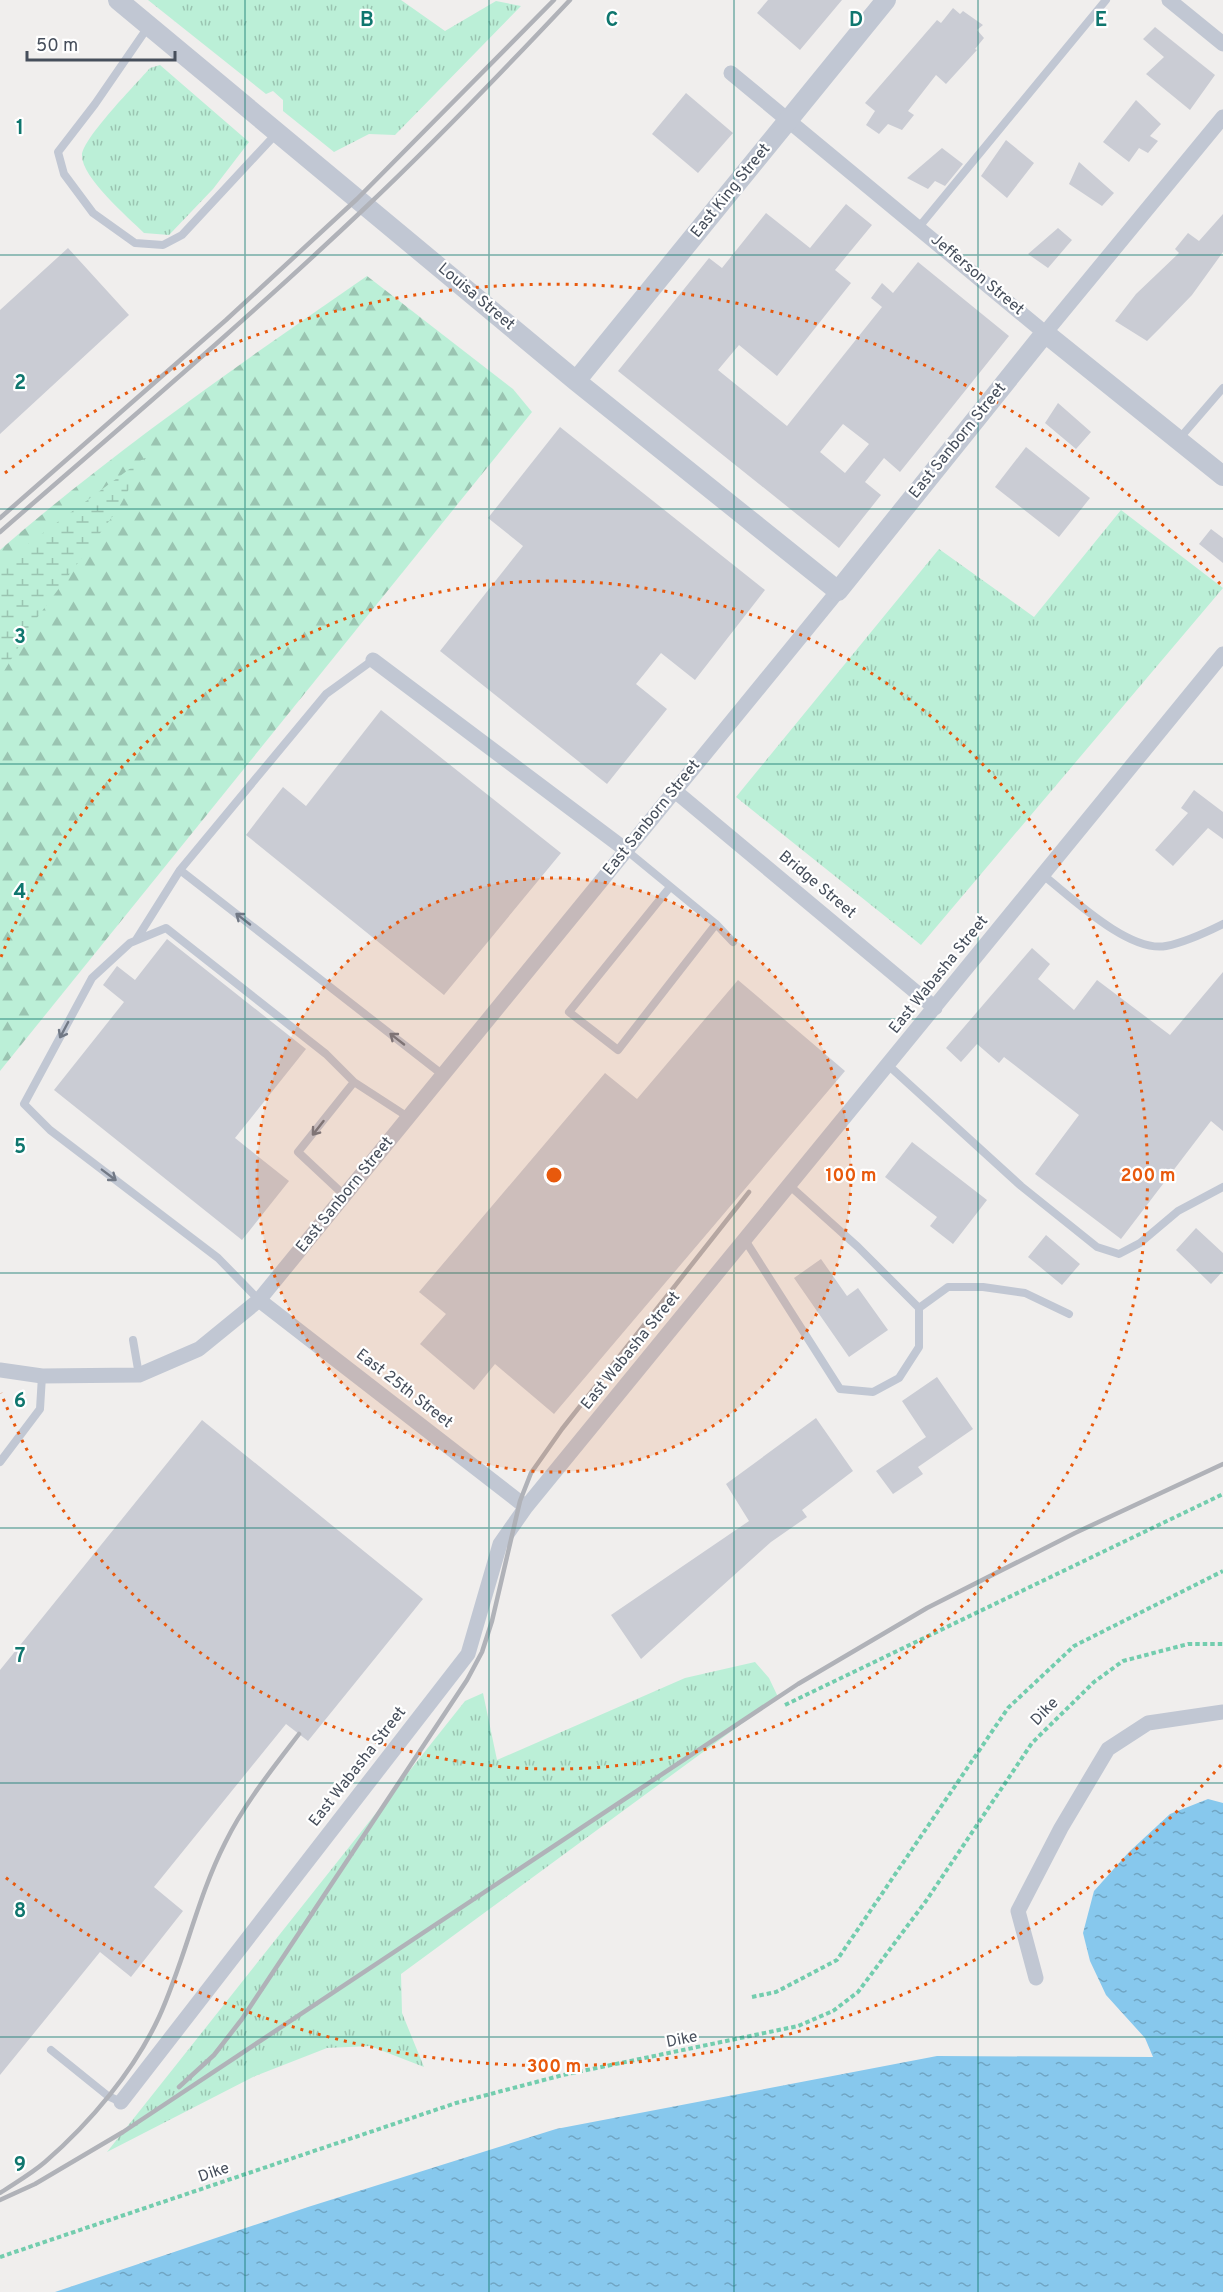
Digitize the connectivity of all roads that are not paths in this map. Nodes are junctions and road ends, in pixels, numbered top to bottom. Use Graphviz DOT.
graph roads {
  1 [pos="118,0"];
  2 [pos="886,0"];
  3 [pos="1106,0"];
  4 [pos="1169,0"];
  5 [pos="149,25"];
  6 [pos="1223,44"];
  7 [pos="731,73"];
  8 [pos="1223,117"];
  9 [pos="789,119"];
  10 [pos="278,133"];
  11 [pos="919,227"];
  12 [pos="1045,333"];
  13 [pos="576,381"];
  14 [pos="1223,388"];
  15 [pos="1178,440"];
  16 [pos="1223,476"];
  17 [pos="838,591"];
  18 [pos="1223,654"];
  19 [pos="373,660"];
  20 [pos="675,791"];
  21 [pos="626,850"];
  22 [pos="180,870"];
  23 [pos="1043,875"];
  24 [pos="670,887"];
  25 [pos="716,924"];
  26 [pos="1223,924"];
  27 [pos="136,940"];
  28 [pos="734,942"];
  29 [pos="935,1008"];
  30 [pos="888,1065"];
  31 [pos="443,1075"];
  32 [pos="354,1082"];
  33 [pos="408,1117"];
  34 [pos="790,1186"];
  35 [pos="1223,1187"];
  36 [pos="344,1195"];
  37 [pos="745,1240"];
  38 [pos="259,1300"];
  39 [pos="919,1308"];
  40 [pos="1069,1314"];
  41 [pos="133,1340"];
  42 [pos="0,1370"];
  43 [pos="139,1375"];
  44 [pos="42,1376"];
  45 [pos="0,1462"];
  46 [pos="526,1507"];
  47 [pos="1223,1712"];
  48 [pos="1036,1978"];
  49 [pos="51,2050"];
  50 [pos="121,2102"];
  1 -- 5 [label="street, Louisa Street"];
  2 -- 9 [label="street, East King Street"];
  3 -- 11 [label="lane"];
  4 -- 6 [label="street"];
  5 -- 10 [label="street, Louisa Street"];
  5 -- 10 [label="lane"];
  7 -- 9 [label="street, Jefferson Street"];
  8 -- 12 [label="street, East Sanborn Street"];
  9 -- 11 [label="street, Jefferson Street"];
  9 -- 13 [label="street, East King Street"];
  10 -- 13 [label="street, Louisa Street"];
  11 -- 12 [label="street, Jefferson Street"];
  12 -- 15 [label="street, Jefferson Street"];
  12 -- 17 [label="street, East Sanborn Street"];
  13 -- 17 [label="street, Louisa Street"];
  14 -- 15 [label="lane"];
  15 -- 16 [label="street, Jefferson Street"];
  17 -- 20 [label="street, East Sanborn Street"];
  18 -- 23 [label="street, East Wabasha Street"];
  19 -- 21 [label="street"];
  19 -- 22 [label="lane"];
  20 -- 21 [label="street, East Sanborn Street"];
  20 -- 29 [label="street, Bridge Street"];
  21 -- 24 [label="lane"];
  21 -- 31 [label="street, East Sanborn Street"];
  22 -- 27 [label="lane"];
  31 -- 22 [label="lane, one-way"];
  23 -- 26 [label="lane"];
  23 -- 29 [label="street, East Wabasha Street"];
  24 -- 25 [label="lane"];
  24 -- 25 [label="lane"];
  25 -- 28 [label="lane"];
  27 -- 32 [label="lane"];
  27 -- 38 [label="lane, one-way"];
  29 -- 30 [label="street, East Wabasha Street"];
  30 -- 34 [label="street, East Wabasha Street"];
  30 -- 35 [label="lane"];
  31 -- 33 [label="street, East Sanborn Street"];
  32 -- 33 [label="lane"];
  32 -- 36 [label="lane, one-way"];
  33 -- 36 [label="street, East Sanborn Street"];
  34 -- 37 [label="street, East Wabasha Street"];
  34 -- 39 [label="lane"];
  36 -- 38 [label="street, East Sanborn Street"];
  37 -- 39 [label="lane"];
  37 -- 46 [label="street, East Wabasha Street"];
  38 -- 43 [label="street, East Sanborn Street"];
  38 -- 46 [label="street, East 25th Street"];
  39 -- 40 [label="lane"];
  41 -- 43 [label="lane"];
  42 -- 44 [label="street, East Sanborn Street"];
  43 -- 44 [label="street, East Sanborn Street"];
  44 -- 45 [label="lane"];
  46 -- 50 [label="street, East Wabasha Street"];
  47 -- 48 [label="street"];
  49 -- 50 [label="lane"];
}
